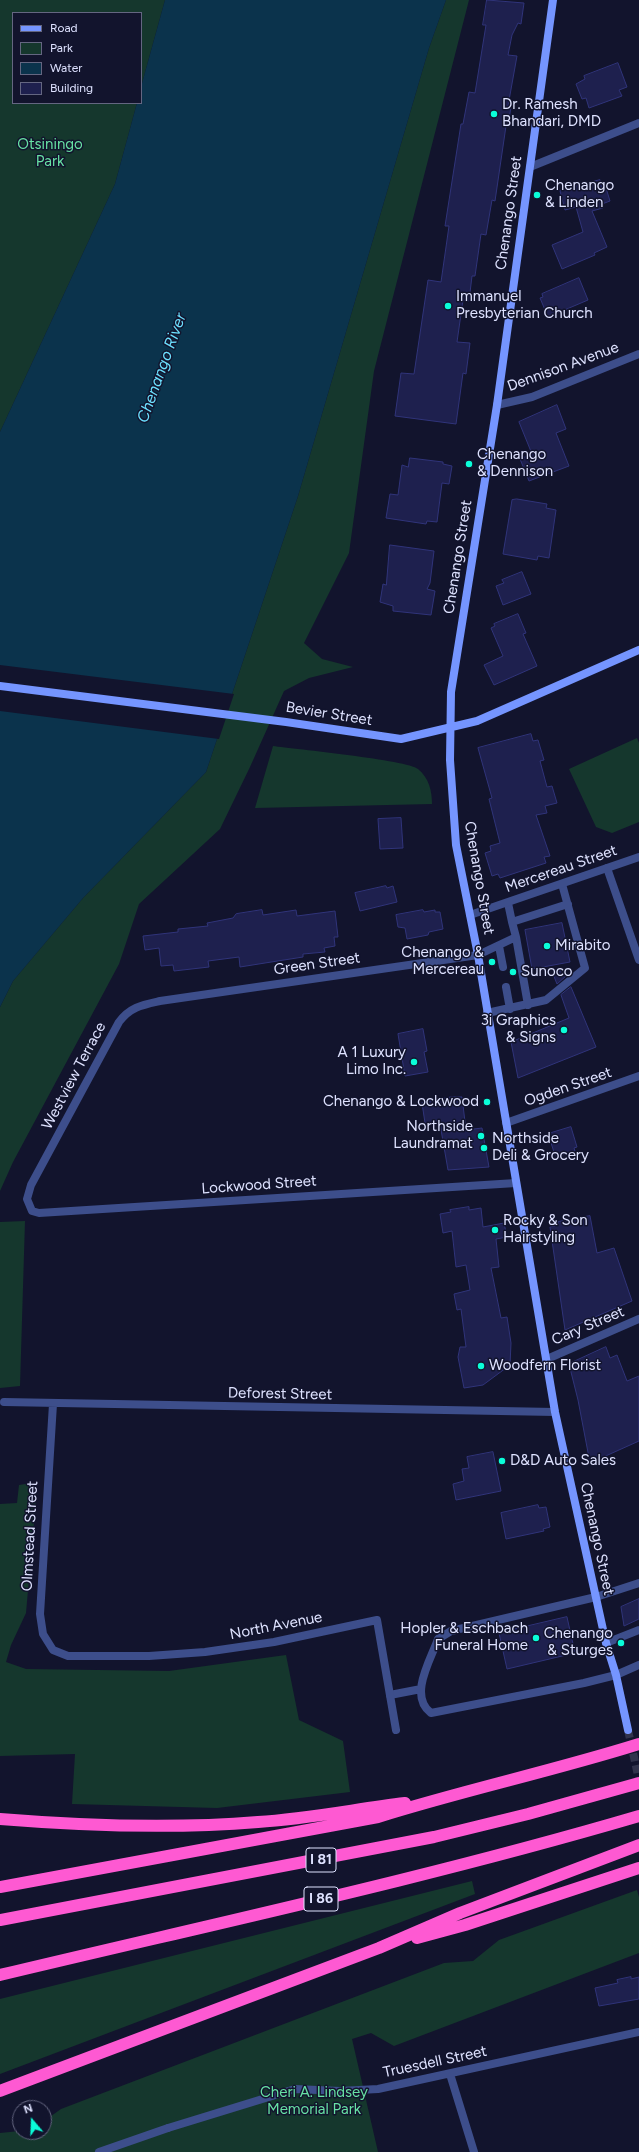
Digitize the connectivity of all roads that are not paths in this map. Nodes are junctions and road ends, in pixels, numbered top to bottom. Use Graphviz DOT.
graph roads {
  1 [pos="553,0"];
  2 [pos="639,123"];
  3 [pos="530,167"];
  4 [pos="639,354"];
  5 [pos="497,405"];
  6 [pos="639,650"];
  7 [pos="0,686"];
  8 [pos="450,727"];
  9 [pos="639,857"];
  10 [pos="607,868"];
  11 [pos="562,884"];
  12 [pos="508,903"];
  13 [pos="568,904"];
  14 [pos="470,915"];
  15 [pos="512,922"];
  16 [pos="516,937"];
  17 [pos="499,946"];
  18 [pos="478,956"];
  19 [pos="639,960"];
  20 [pos="503,967"];
  21 [pos="506,987"];
  22 [pos="160,1001"];
  23 [pos="528,1005"];
  24 [pos="510,1009"];
  25 [pos="487,1013"];
  26 [pos="639,1076"];
  27 [pos="506,1123"];
  28 [pos="516,1183"];
  29 [pos="31,1185"];
  30 [pos="639,1319"];
  31 [pos="547,1359"];
  32 [pos="4,1402"];
  33 [pos="53,1404"];
  34 [pos="555,1412"];
  35 [pos="639,1583"];
  36 [pos="596,1597"];
  37 [pos="639,1630"];
  38 [pos="606,1643"];
  39 [pos="68,1656"];
  40 [pos="639,1665"];
  41 [pos="616,1675"];
  42 [pos="421,1689"];
  43 [pos="390,1695"];
  44 [pos="396,1730"];
  45 [pos="628,1730"];
  46 [pos="639,1744"];
  47 [pos="639,1783"];
  48 [pos="435,1799"];
  49 [pos="639,1816"];
  50 [pos="0,1819"];
  51 [pos="639,1845"];
  52 [pos="639,1868"];
  53 [pos="0,1887"];
  54 [pos="0,1920"];
  55 [pos="379,1948"];
  56 [pos="1,1975"];
  57 [pos="639,2032"];
  58 [pos="450,2074"];
  59 [pos="0,2091"];
  60 [pos="99,2152"];
  61 [pos="474,2152"];
  1 -- 3 [label="street, Chenango Street"];
  2 -- 3 [label="street"];
  3 -- 5 [label="street, Chenango Street"];
  4 -- 5 [label="street, Dennison Avenue"];
  5 -- 8 [label="street, Chenango Street"];
  6 -- 8 [label="street, Bevier Street"];
  7 -- 8 [label="street, Bevier Street"];
  8 -- 14 [label="street, Chenango Street"];
  9 -- 10 [label="street, Mercereau Street"];
  10 -- 11 [label="street, Mercereau Street"];
  10 -- 19 [label="street"];
  11 -- 12 [label="street, Mercereau Street"];
  11 -- 13 [label="street"];
  12 -- 14 [label="street, Mercereau Street"];
  12 -- 15 [label="street"];
  13 -- 15 [label="street"];
  13 -- 23 [label="street"];
  14 -- 18 [label="street, Chenango Street"];
  15 -- 16 [label="street"];
  16 -- 17 [label="street, Green Street"];
  16 -- 23 [label="street"];
  17 -- 18 [label="street, Green Street"];
  17 -- 20 [label="street"];
  18 -- 22 [label="street, Green Street"];
  18 -- 25 [label="street, Chenango Street"];
  21 -- 24 [label="street"];
  22 -- 29 [label="street, Westview Terrace"];
  23 -- 24 [label="street"];
  24 -- 25 [label="street"];
  25 -- 27 [label="street, Chenango Street"];
  26 -- 27 [label="street, Ogden Street"];
  27 -- 28 [label="street, Chenango Street"];
  28 -- 29 [label="street, Lockwood Street"];
  28 -- 31 [label="street, Chenango Street"];
  30 -- 31 [label="street, Cary Street"];
  31 -- 34 [label="street, Chenango Street"];
  32 -- 33 [label="street, Deforest Street"];
  33 -- 34 [label="street, Deforest Street"];
  33 -- 39 [label="street, Olmstead Street"];
  34 -- 36 [label="street, Chenango Street"];
  35 -- 36 [label="street"];
  36 -- 38 [label="street, Chenango Street"];
  36 -- 42 [label="street"];
  37 -- 38 [label="street"];
  38 -- 41 [label="street, Chenango Street"];
  39 -- 43 [label="street, North Avenue"];
  40 -- 41 [label="street"];
  41 -- 42 [label="street"];
  41 -- 45 [label="street, Chenango Street"];
  42 -- 43 [label="street"];
  43 -- 44 [label="street, North Avenue"];
  46 -- 48 [label="highway"];
  47 -- 54 [label="highway, I 81"];
  48 -- 50 [label="highway"];
  48 -- 53 [label="highway"];
  49 -- 56 [label="highway, I 86"];
  51 -- 55 [label="highway"];
  52 -- 55 [label="highway"];
  55 -- 59 [label="highway"];
  57 -- 58 [label="street, Truesdell Street"];
  58 -- 60 [label="street, Truesdell Street"];
  58 -- 61 [label="street"];
}
